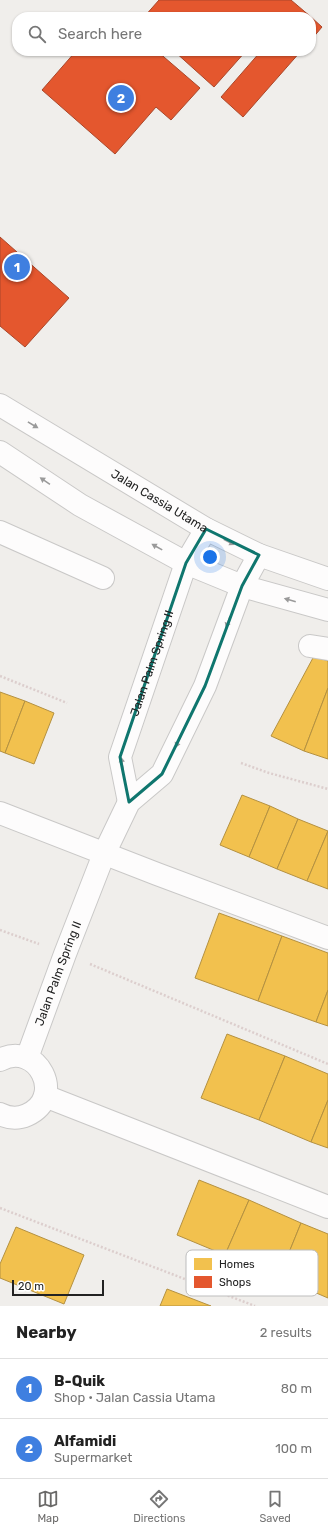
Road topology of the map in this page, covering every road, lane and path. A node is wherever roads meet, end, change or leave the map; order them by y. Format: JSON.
{"nodes":[{"id":1,"x":0,"y":405,"type":"edge"},
{"id":2,"x":0,"y":452,"type":"edge"},
{"id":3,"x":206,"y":529,"type":"junction"},
{"id":4,"x":0,"y":532,"type":"edge"},
{"id":5,"x":259,"y":555,"type":"junction"},
{"id":6,"x":186,"y":563,"type":"junction"},
{"id":7,"x":103,"y":578,"type":"dead end"},
{"id":8,"x":328,"y":579,"type":"edge"},
{"id":9,"x":242,"y":586,"type":"junction"},
{"id":10,"x":328,"y":610,"type":"edge"},
{"id":11,"x":0,"y":676,"type":"edge"},
{"id":12,"x":67,"y":703,"type":"dead end"},
{"id":13,"x":240,"y":763,"type":"dead end"},
{"id":14,"x":328,"y":789,"type":"edge"},
{"id":15,"x":129,"y":802,"type":"junction"},
{"id":16,"x":0,"y":812,"type":"edge"},
{"id":17,"x":104,"y":854,"type":"junction"},
{"id":18,"x":0,"y":930,"type":"edge"},
{"id":19,"x":328,"y":938,"type":"edge"},
{"id":20,"x":65,"y":954,"type":"junction"},
{"id":21,"x":27,"y":1058,"type":"junction"},
{"id":22,"x":0,"y":1060,"type":"edge"},
{"id":23,"x":328,"y":1064,"type":"edge"},
{"id":24,"x":45,"y":1096,"type":"junction"},
{"id":25,"x":0,"y":1116,"type":"edge"},
{"id":26,"x":328,"y":1207,"type":"edge"},
{"id":27,"x":0,"y":1208,"type":"edge"},
{"id":28,"x":186,"y":1279,"type":"edge"},
{"id":29,"x":229,"y":1296,"type":"edge"},
{"id":30,"x":255,"y":1306,"type":"edge"}],
"edges":[{"from":1,"to":3,"type":"street","name":"Jalan Cassia Utama","one_way":true},
{"from":6,"to":2,"type":"street","one_way":true},
{"from":3,"to":5,"type":"street","name":"Jalan Cassia Utama","one_way":true},
{"from":3,"to":6,"type":"street","name":"Jalan Palm Spring II"},
{"from":4,"to":7,"type":"street"},
{"from":5,"to":8,"type":"street","name":"Jalan Cassia Utama"},
{"from":5,"to":9,"type":"street","name":"Jalan Palm Spring II"},
{"from":6,"to":9,"type":"street"},
{"from":15,"to":6,"type":"street","name":"Jalan Palm Spring II","one_way":true},
{"from":10,"to":9,"type":"street","one_way":true},
{"from":9,"to":15,"type":"street","name":"Jalan Palm Spring II","one_way":true},
{"from":11,"to":12,"type":"path"},
{"from":13,"to":14,"type":"path"},
{"from":15,"to":17,"type":"street","name":"Jalan Palm Spring II"},
{"from":16,"to":17,"type":"street"},
{"from":17,"to":19,"type":"street"},
{"from":17,"to":20,"type":"street","name":"Jalan Palm Spring II"},
{"from":18,"to":20,"type":"path"},
{"from":20,"to":21,"type":"street","name":"Jalan Palm Spring II"},
{"from":20,"to":23,"type":"path"},
{"from":21,"to":22,"type":"street"},
{"from":21,"to":24,"type":"street"},
{"from":24,"to":25,"type":"street"},
{"from":24,"to":26,"type":"street"},
{"from":27,"to":28,"type":"path"},
{"from":29,"to":30,"type":"path"}]}
